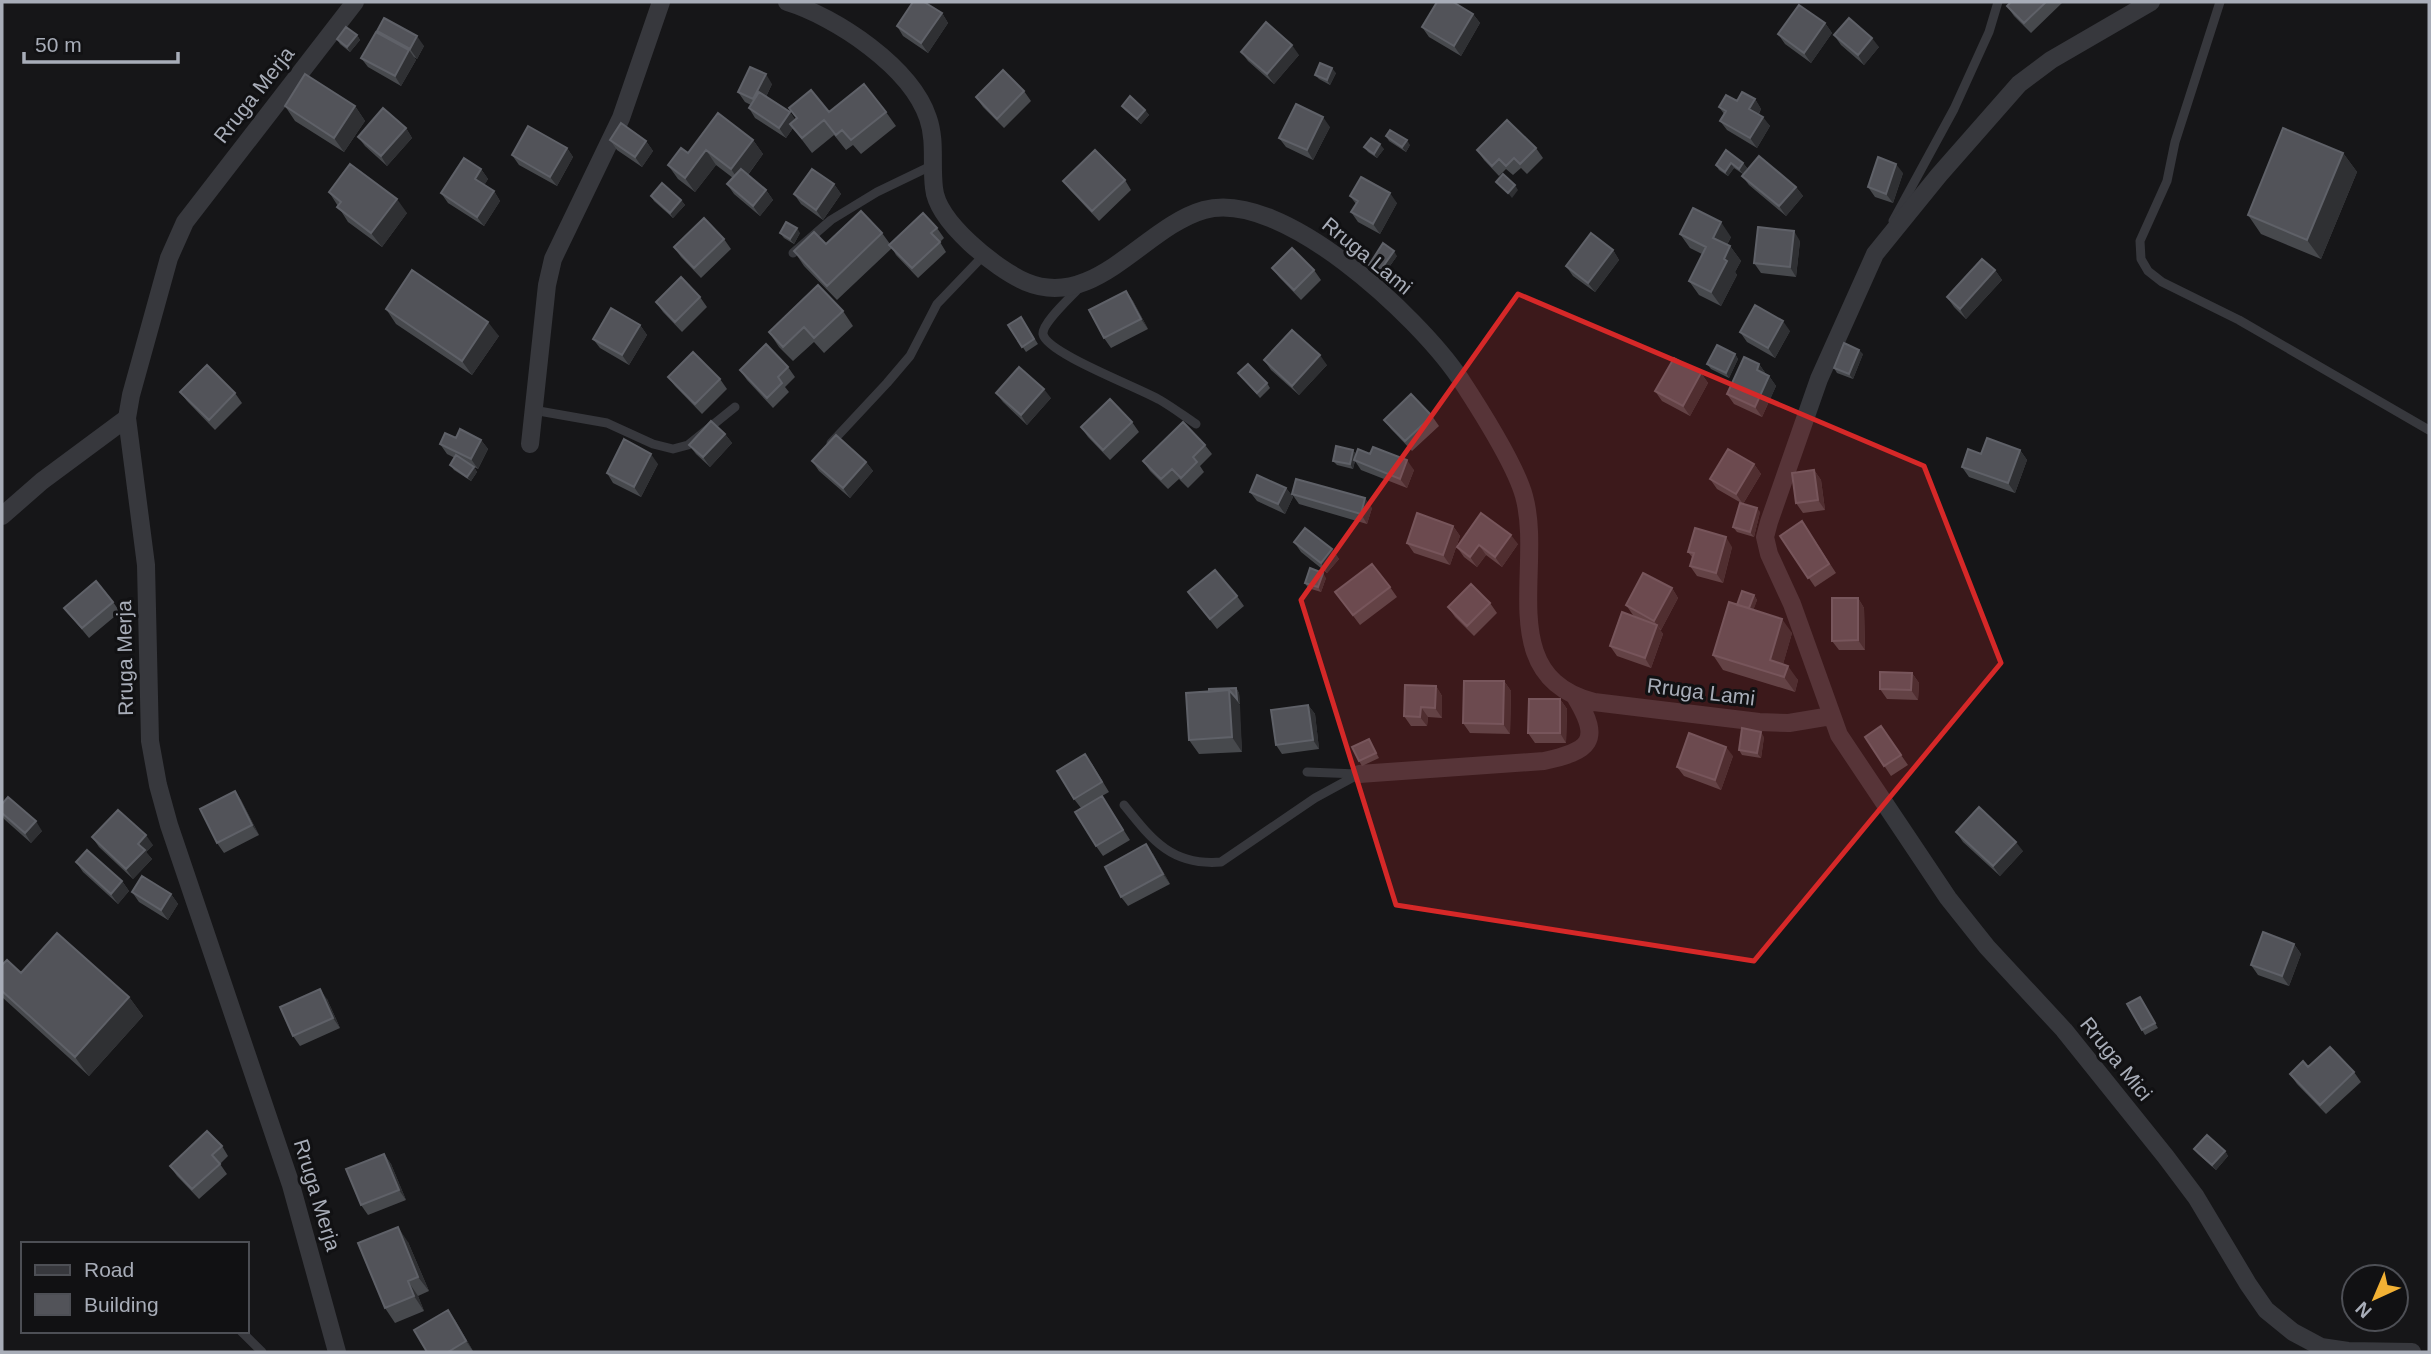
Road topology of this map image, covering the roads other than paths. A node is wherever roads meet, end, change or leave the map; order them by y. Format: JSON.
{"nodes":[{"id":1,"x":355,"y":2,"type":"edge"},
{"id":2,"x":661,"y":2,"type":"edge"},
{"id":3,"x":787,"y":2,"type":"edge"},
{"id":4,"x":1998,"y":2,"type":"edge"},
{"id":5,"x":2151,"y":2,"type":"edge"},
{"id":6,"x":2220,"y":2,"type":"edge"},
{"id":7,"x":934,"y":164,"type":"junction"},
{"id":8,"x":793,"y":253,"type":"edge"},
{"id":9,"x":985,"y":254,"type":"junction"},
{"id":10,"x":1875,"y":254,"type":"junction"},
{"id":11,"x":1083,"y":283,"type":"junction"},
{"id":12,"x":735,"y":407,"type":"dead end"},
{"id":13,"x":533,"y":410,"type":"junction"},
{"id":14,"x":127,"y":418,"type":"junction"},
{"id":15,"x":1196,"y":424,"type":"dead end"},
{"id":16,"x":2429,"y":430,"type":"edge"},
{"id":17,"x":530,"y":444,"type":"dead end"},
{"id":18,"x":820,"y":456,"type":"edge"},
{"id":19,"x":2,"y":516,"type":"edge"},
{"id":20,"x":1576,"y":698,"type":"junction"},
{"id":21,"x":1831,"y":716,"type":"junction"},
{"id":22,"x":1307,"y":772,"type":"dead end"},
{"id":23,"x":1359,"y":774,"type":"junction"},
{"id":24,"x":1124,"y":806,"type":"dead end"},
{"id":25,"x":243,"y":1333,"type":"edge"},
{"id":26,"x":262,"y":1352,"type":"edge"},
{"id":27,"x":337,"y":1352,"type":"edge"},
{"id":28,"x":2412,"y":1352,"type":"edge"}],
"edges":[{"from":1,"to":14,"type":"street","name":"Rruga Merja"},
{"from":2,"to":13,"type":"street"},
{"from":3,"to":7,"type":"street","name":"Rruga Lami"},
{"from":4,"to":10,"type":"lane"},
{"from":5,"to":10,"type":"street","name":"Rruga Mici"},
{"from":6,"to":16,"type":"lane"},
{"from":7,"to":8,"type":"lane"},
{"from":7,"to":9,"type":"street","name":"Rruga Lami"},
{"from":9,"to":11,"type":"street","name":"Rruga Lami"},
{"from":9,"to":18,"type":"lane"},
{"from":10,"to":21,"type":"street","name":"Rruga Mici"},
{"from":11,"to":15,"type":"lane"},
{"from":11,"to":20,"type":"street","name":"Rruga Lami"},
{"from":12,"to":13,"type":"lane"},
{"from":13,"to":17,"type":"street"},
{"from":14,"to":19,"type":"street"},
{"from":14,"to":27,"type":"street","name":"Rruga Merja"},
{"from":20,"to":21,"type":"street","name":"Rruga Lami"},
{"from":20,"to":23,"type":"street"},
{"from":21,"to":28,"type":"street","name":"Rruga Mici"},
{"from":22,"to":23,"type":"lane"},
{"from":23,"to":24,"type":"lane"},
{"from":25,"to":26,"type":"lane"}]}
